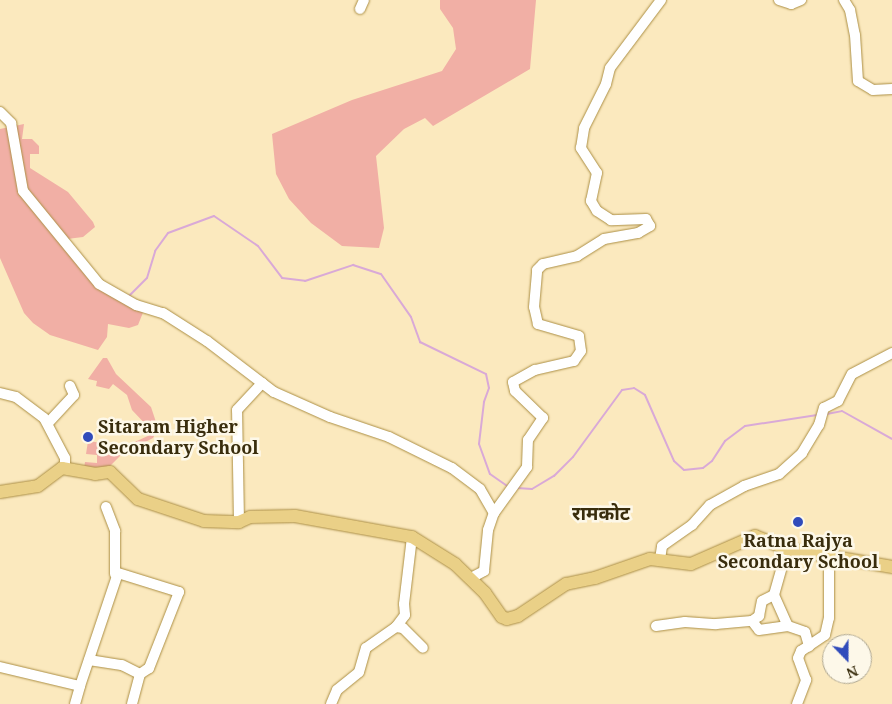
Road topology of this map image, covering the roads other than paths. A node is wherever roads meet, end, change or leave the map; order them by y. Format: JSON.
{"nodes":[{"id":1,"x":662,"y":0,"type":"edge"},
{"id":2,"x":779,"y":0,"type":"edge"},
{"id":3,"x":801,"y":0,"type":"edge"},
{"id":4,"x":844,"y":0,"type":"edge"},
{"id":5,"x":892,"y":89,"type":"edge"},
{"id":6,"x":0,"y":112,"type":"edge"},
{"id":7,"x":892,"y":353,"type":"edge"},
{"id":8,"x":262,"y":382,"type":"junction"},
{"id":9,"x":70,"y":386,"type":"dead end"},
{"id":10,"x":0,"y":393,"type":"edge"},
{"id":11,"x":48,"y":423,"type":"junction"},
{"id":12,"x":65,"y":469,"type":"junction"},
{"id":13,"x":0,"y":492,"type":"edge"},
{"id":14,"x":106,"y":506,"type":"dead end"},
{"id":15,"x":494,"y":512,"type":"junction"},
{"id":16,"x":239,"y":522,"type":"junction"},
{"id":17,"x":412,"y":537,"type":"junction"},
{"id":18,"x":787,"y":549,"type":"junction"},
{"id":19,"x":829,"y":555,"type":"junction"},
{"id":20,"x":660,"y":559,"type":"junction"},
{"id":21,"x":892,"y":567,"type":"edge"},
{"id":22,"x":115,"y":574,"type":"junction"},
{"id":23,"x":471,"y":578,"type":"junction"},
{"id":24,"x":774,"y":595,"type":"junction"},
{"id":25,"x":752,"y":621,"type":"junction"},
{"id":26,"x":656,"y":626,"type":"dead end"},
{"id":27,"x":788,"y":626,"type":"junction"},
{"id":28,"x":396,"y":627,"type":"junction"},
{"id":29,"x":809,"y":646,"type":"junction"},
{"id":30,"x":423,"y":648,"type":"dead end"},
{"id":31,"x":89,"y":660,"type":"junction"},
{"id":32,"x":0,"y":667,"type":"edge"},
{"id":33,"x":140,"y":674,"type":"junction"},
{"id":34,"x":80,"y":686,"type":"junction"},
{"id":35,"x":75,"y":704,"type":"edge"},
{"id":36,"x":132,"y":704,"type":"edge"},
{"id":37,"x":331,"y":704,"type":"edge"},
{"id":38,"x":797,"y":704,"type":"edge"}],
"edges":[{"from":1,"to":15,"type":"street"},
{"from":2,"to":3,"type":"street"},
{"from":4,"to":5,"type":"street"},
{"from":6,"to":8,"type":"street"},
{"from":7,"to":20,"type":"street"},
{"from":8,"to":15,"type":"street"},
{"from":8,"to":16,"type":"street"},
{"from":9,"to":11,"type":"street"},
{"from":10,"to":11,"type":"street"},
{"from":11,"to":12,"type":"street"},
{"from":12,"to":13,"type":"main road"},
{"from":12,"to":16,"type":"main road"},
{"from":14,"to":22,"type":"street"},
{"from":15,"to":23,"type":"street"},
{"from":16,"to":17,"type":"main road"},
{"from":17,"to":23,"type":"main road"},
{"from":17,"to":28,"type":"street"},
{"from":18,"to":19,"type":"main road"},
{"from":18,"to":20,"type":"main road"},
{"from":18,"to":24,"type":"street"},
{"from":19,"to":21,"type":"main road"},
{"from":19,"to":29,"type":"street"},
{"from":20,"to":23,"type":"main road"},
{"from":22,"to":31,"type":"street"},
{"from":22,"to":33,"type":"street"},
{"from":24,"to":25,"type":"street"},
{"from":24,"to":27,"type":"street"},
{"from":25,"to":26,"type":"street"},
{"from":25,"to":27,"type":"street"},
{"from":27,"to":29,"type":"street"},
{"from":28,"to":30,"type":"street"},
{"from":28,"to":37,"type":"street"},
{"from":29,"to":38,"type":"street"},
{"from":31,"to":33,"type":"street"},
{"from":31,"to":34,"type":"street"},
{"from":32,"to":34,"type":"street"},
{"from":33,"to":36,"type":"street"},
{"from":34,"to":35,"type":"street"}]}
